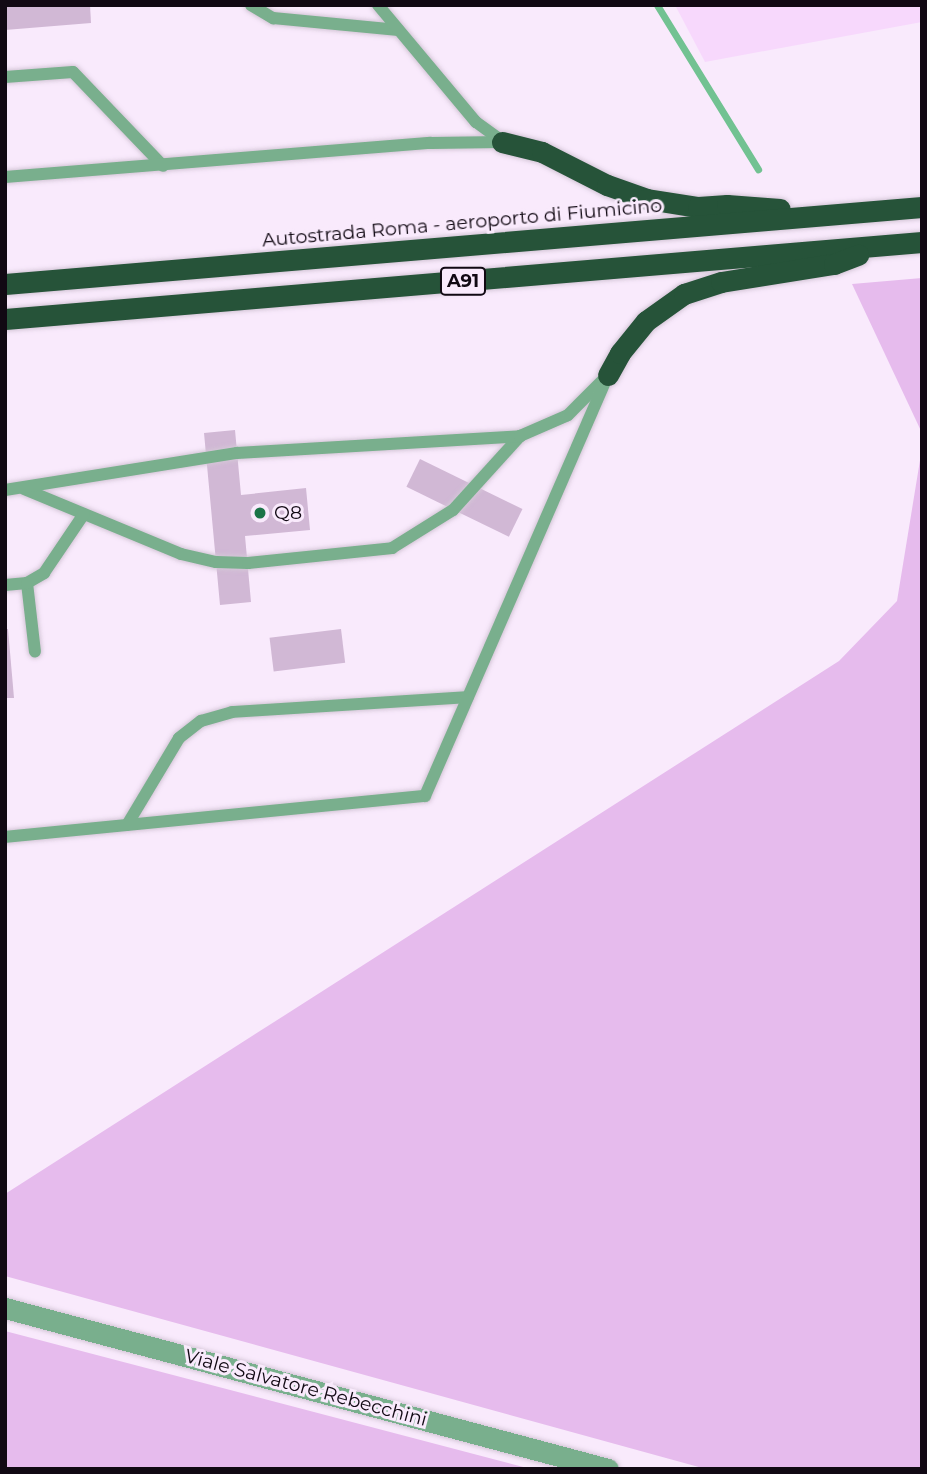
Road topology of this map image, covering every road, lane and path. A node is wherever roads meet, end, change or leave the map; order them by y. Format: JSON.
{"nodes":[{"id":1,"x":251,"y":5,"type":"edge"},
{"id":2,"x":378,"y":5,"type":"edge"},
{"id":3,"x":398,"y":30,"type":"junction"},
{"id":4,"x":5,"y":77,"type":"edge"},
{"id":5,"x":502,"y":142,"type":"junction"},
{"id":6,"x":163,"y":166,"type":"junction"},
{"id":7,"x":5,"y":177,"type":"edge"},
{"id":8,"x":922,"y":207,"type":"edge"},
{"id":9,"x":849,"y":214,"type":"junction"},
{"id":10,"x":922,"y":242,"type":"edge"},
{"id":11,"x":882,"y":246,"type":"junction"},
{"id":12,"x":5,"y":284,"type":"edge"},
{"id":13,"x":5,"y":320,"type":"edge"},
{"id":14,"x":608,"y":375,"type":"junction"},
{"id":15,"x":520,"y":436,"type":"junction"},
{"id":16,"x":24,"y":489,"type":"junction"},
{"id":17,"x":5,"y":490,"type":"edge"},
{"id":18,"x":85,"y":514,"type":"junction"},
{"id":19,"x":27,"y":583,"type":"junction"},
{"id":20,"x":5,"y":585,"type":"edge"},
{"id":21,"x":35,"y":652,"type":"dead end"},
{"id":22,"x":468,"y":697,"type":"junction"},
{"id":23,"x":127,"y":825,"type":"junction"},
{"id":24,"x":5,"y":837,"type":"edge"},
{"id":25,"x":5,"y":1308,"type":"edge"},
{"id":26,"x":608,"y":1469,"type":"edge"}],
"edges":[{"from":1,"to":3,"type":"lane"},
{"from":2,"to":3,"type":"lane"},
{"from":3,"to":5,"type":"lane"},
{"from":4,"to":6,"type":"lane"},
{"from":5,"to":6,"type":"lane"},
{"from":5,"to":9,"type":"highway"},
{"from":6,"to":7,"type":"lane"},
{"from":8,"to":9,"type":"highway","name":"Autostrada Roma - aeroporto di Fiumicino","number":"A91"},
{"from":9,"to":12,"type":"highway","name":"Autostrada Roma - aeroporto di Fiumicino","number":"A91"},
{"from":10,"to":11,"type":"highway","number":"A91"},
{"from":11,"to":13,"type":"highway","number":"A91"},
{"from":11,"to":14,"type":"highway"},
{"from":14,"to":15,"type":"lane"},
{"from":14,"to":22,"type":"lane"},
{"from":15,"to":16,"type":"lane"},
{"from":15,"to":18,"type":"lane"},
{"from":16,"to":17,"type":"lane"},
{"from":16,"to":18,"type":"lane"},
{"from":18,"to":19,"type":"lane"},
{"from":19,"to":20,"type":"lane"},
{"from":19,"to":21,"type":"lane"},
{"from":22,"to":23,"type":"lane"},
{"from":22,"to":23,"type":"lane"},
{"from":23,"to":24,"type":"lane"},
{"from":25,"to":26,"type":"street","name":"Viale Salvatore Rebecchini"}]}
